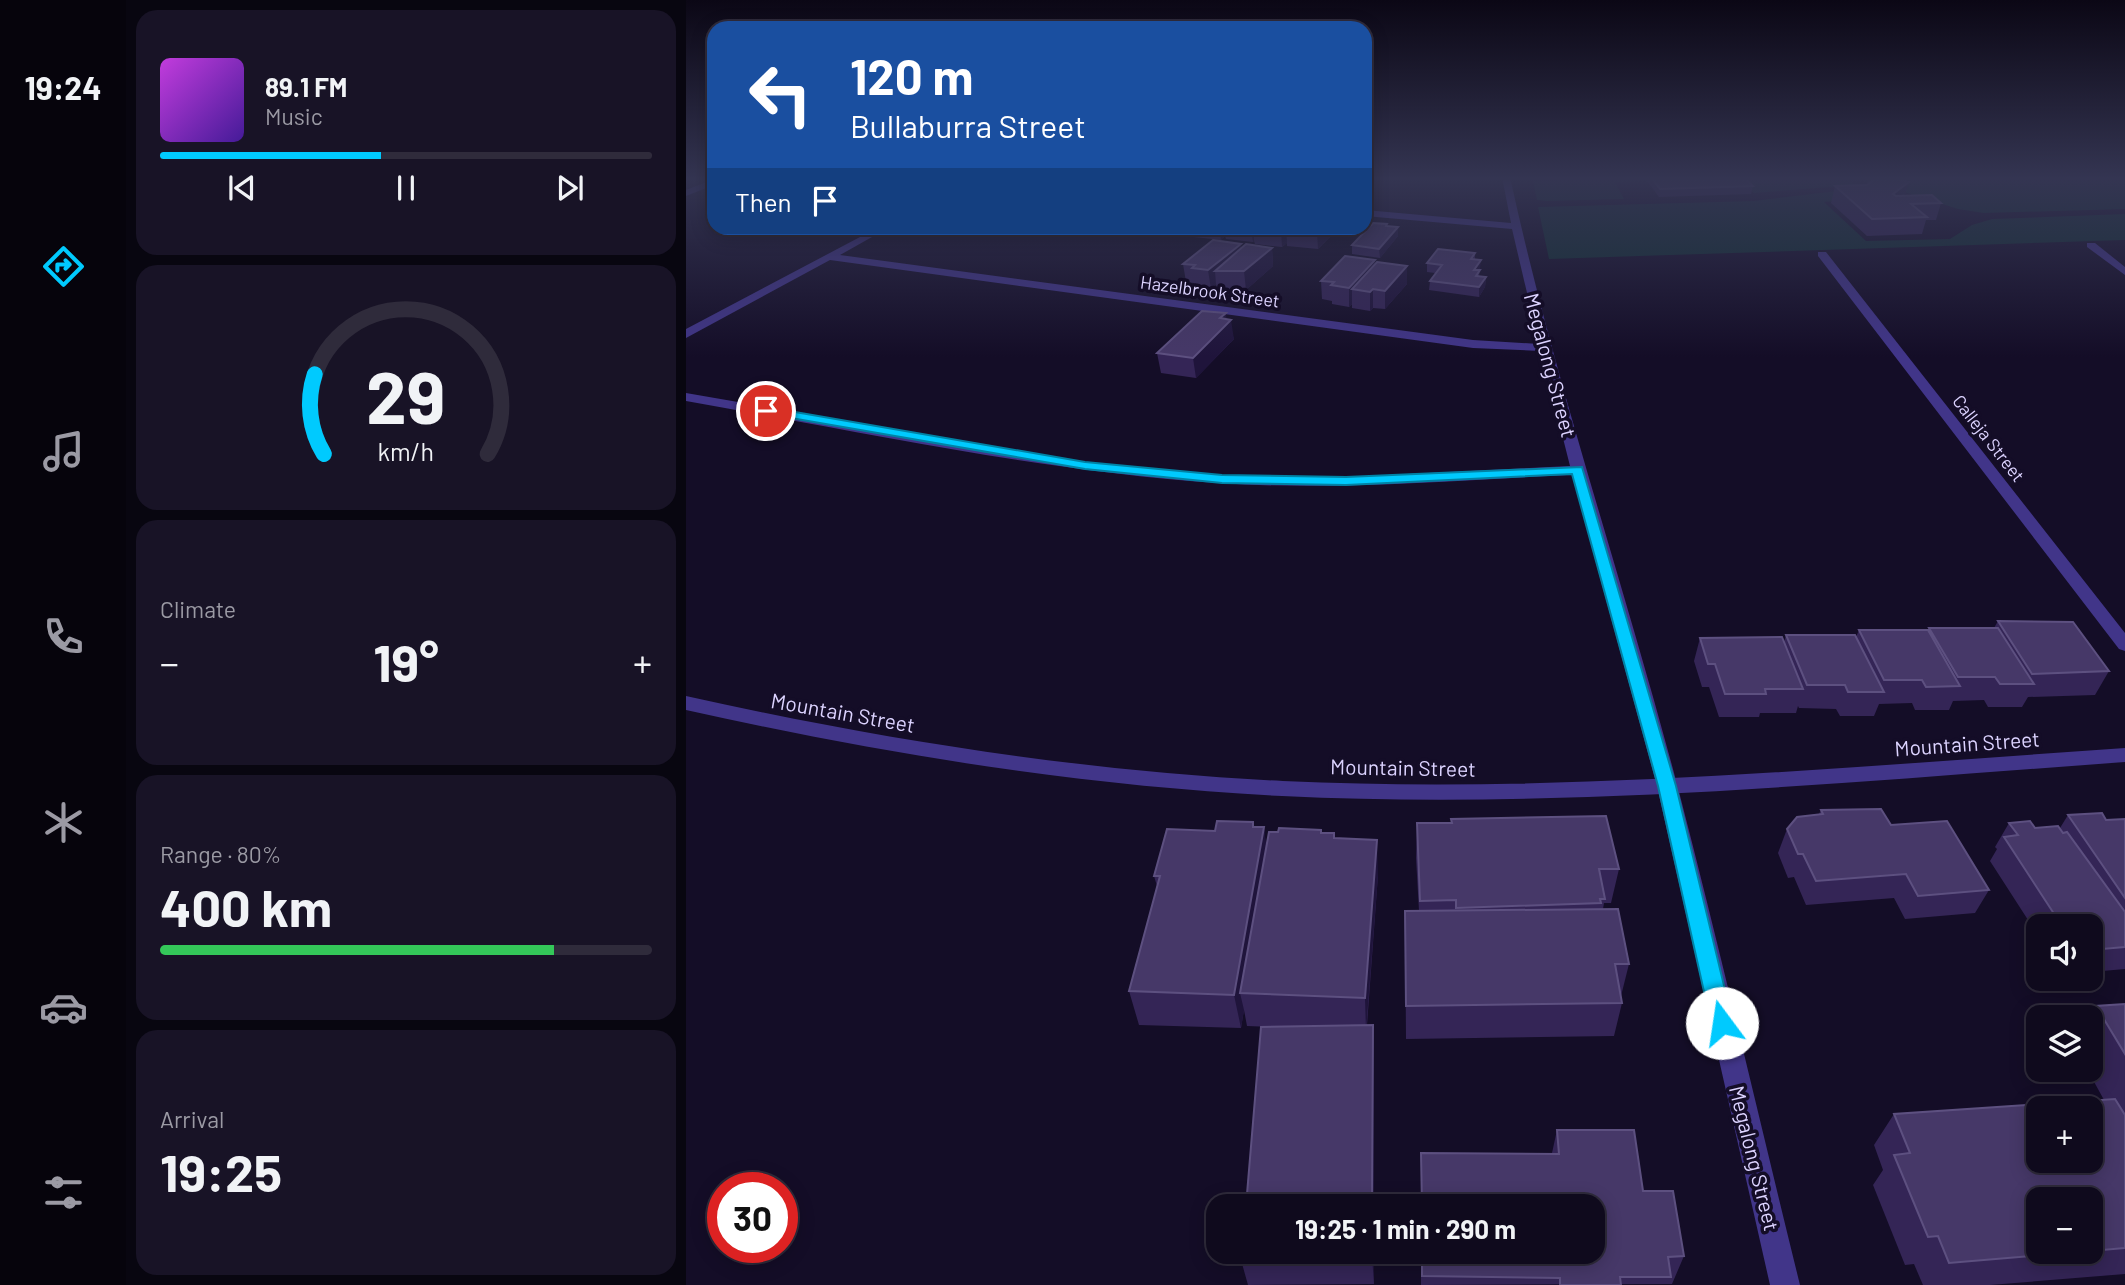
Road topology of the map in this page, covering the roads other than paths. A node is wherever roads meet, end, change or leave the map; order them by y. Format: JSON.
{"nodes":[{"id":1,"x":866,"y":237,"type":"edge"},
{"id":2,"x":1518,"y":237,"type":"edge"},
{"id":3,"x":2091,"y":245,"type":"dead end"},
{"id":4,"x":1822,"y":254,"type":"dead end"},
{"id":5,"x":828,"y":257,"type":"junction"},
{"id":6,"x":2125,"y":272,"type":"edge"},
{"id":7,"x":686,"y":334,"type":"edge"},
{"id":8,"x":1546,"y":348,"type":"junction"},
{"id":9,"x":686,"y":397,"type":"edge"},
{"id":10,"x":1578,"y":470,"type":"junction"},
{"id":11,"x":2125,"y":645,"type":"edge"},
{"id":12,"x":686,"y":703,"type":"edge"},
{"id":13,"x":2125,"y":755,"type":"edge"},
{"id":14,"x":1667,"y":786,"type":"junction"},
{"id":15,"x":1785,"y":1285,"type":"edge"}],
"edges":[{"from":1,"to":5,"type":"street"},
{"from":2,"to":8,"type":"street","name":"Megalong Street"},
{"from":3,"to":6,"type":"street"},
{"from":4,"to":11,"type":"street","name":"Calleja Street"},
{"from":5,"to":7,"type":"street"},
{"from":5,"to":8,"type":"street","name":"Hazelbrook Street"},
{"from":8,"to":10,"type":"street","name":"Megalong Street"},
{"from":9,"to":10,"type":"street"},
{"from":10,"to":14,"type":"street","name":"Megalong Street"},
{"from":12,"to":14,"type":"street","name":"Mountain Street"},
{"from":13,"to":14,"type":"street","name":"Mountain Street"},
{"from":14,"to":15,"type":"street","name":"Megalong Street"}]}
